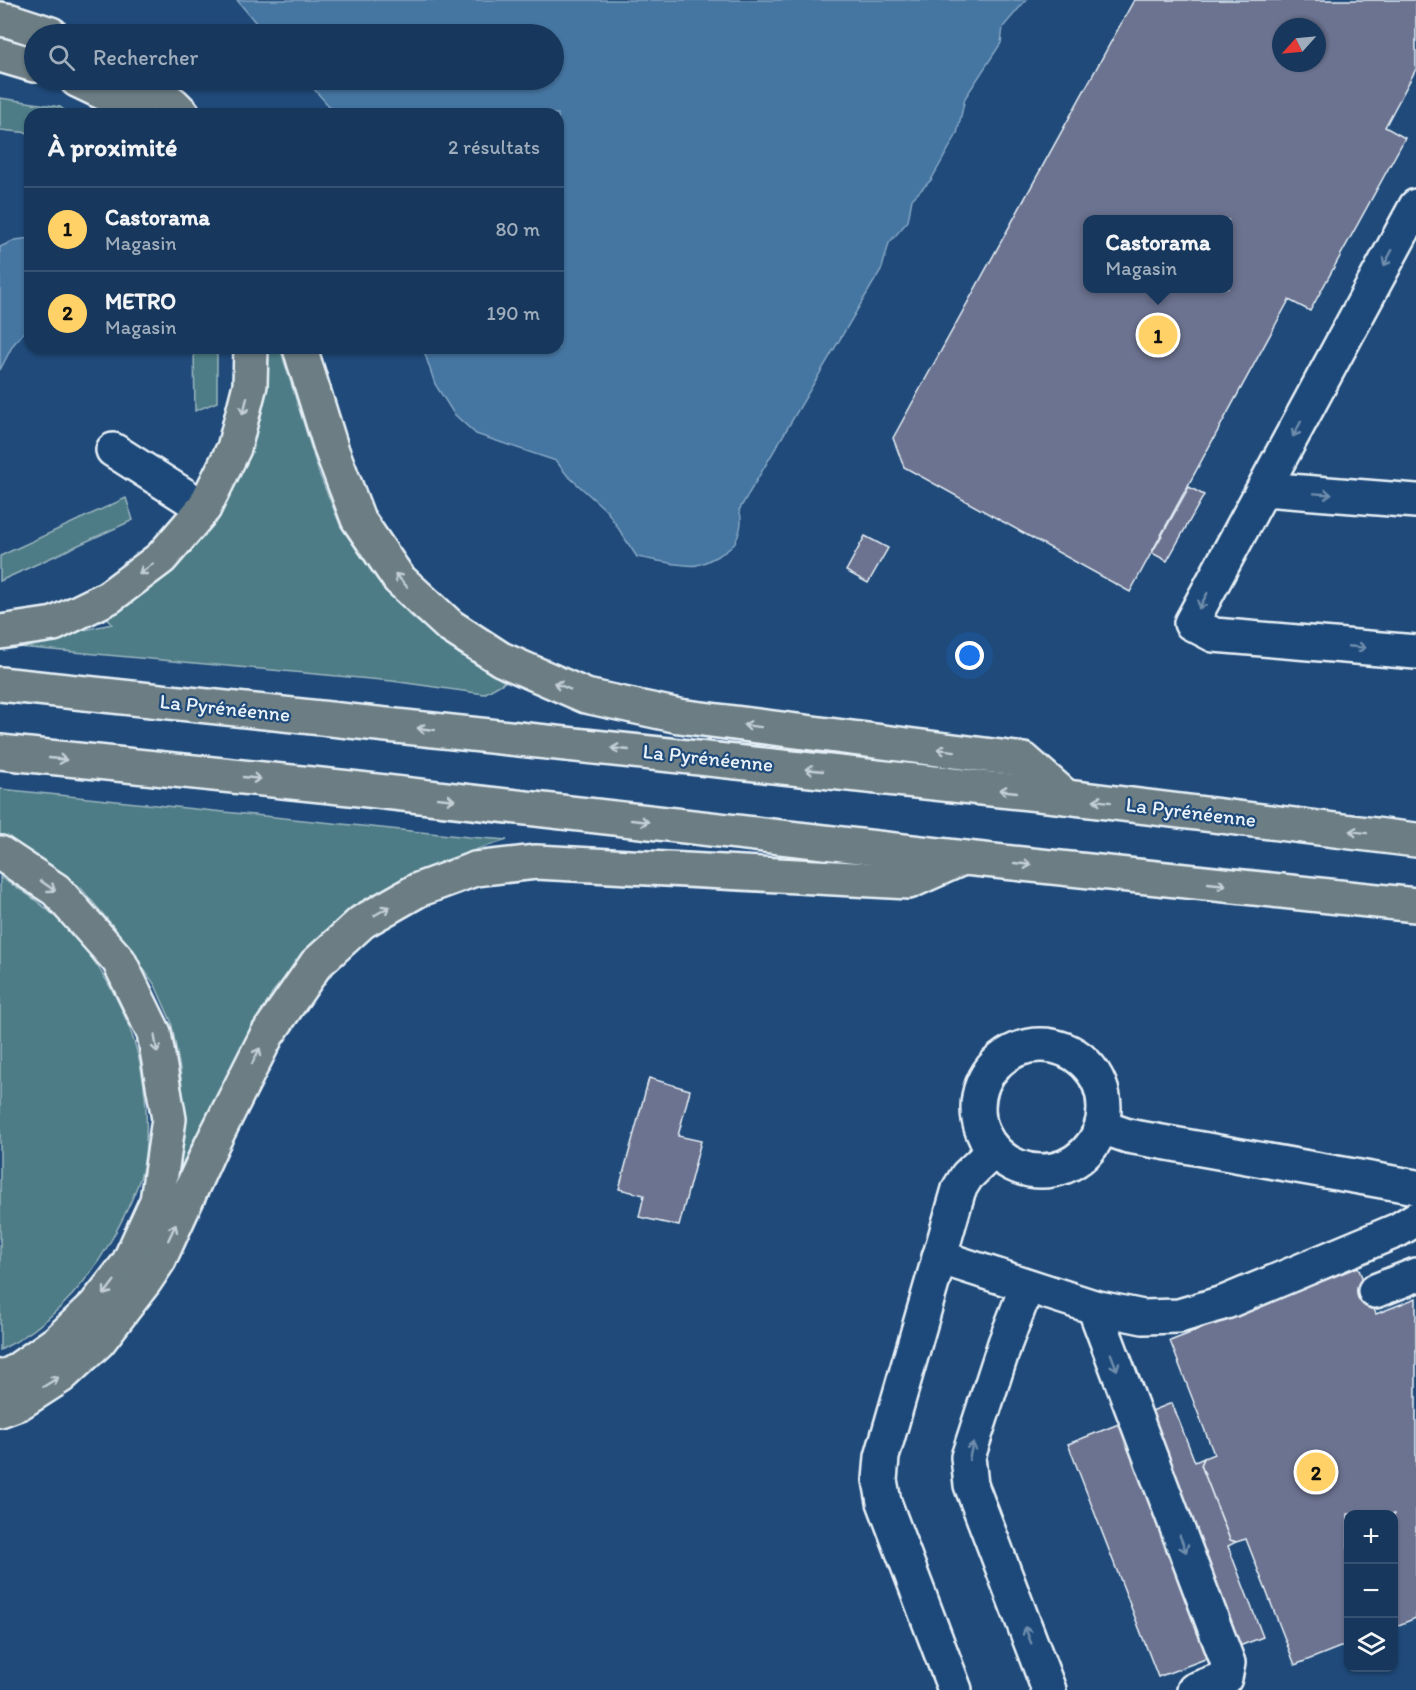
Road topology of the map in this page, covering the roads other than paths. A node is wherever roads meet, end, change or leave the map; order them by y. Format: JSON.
{"nodes":[{"id":1,"x":0,"y":19,"type":"edge"},
{"id":2,"x":24,"y":25,"type":"edge"},
{"id":3,"x":0,"y":56,"type":"edge"},
{"id":4,"x":24,"y":62,"type":"edge"},
{"id":5,"x":98,"y":90,"type":"edge"},
{"id":6,"x":154,"y":90,"type":"edge"},
{"id":7,"x":130,"y":108,"type":"edge"},
{"id":8,"x":177,"y":108,"type":"edge"},
{"id":9,"x":1416,"y":206,"type":"edge"},
{"id":10,"x":251,"y":354,"type":"edge"},
{"id":11,"x":302,"y":354,"type":"edge"},
{"id":12,"x":113,"y":450,"type":"dead end"},
{"id":13,"x":1264,"y":489,"type":"junction"},
{"id":14,"x":1416,"y":501,"type":"edge"},
{"id":15,"x":204,"y":508,"type":"junction"},
{"id":16,"x":0,"y":632,"type":"edge"},
{"id":17,"x":1416,"y":652,"type":"edge"},
{"id":18,"x":0,"y":684,"type":"edge"},
{"id":19,"x":0,"y":752,"type":"edge"},
{"id":20,"x":1066,"y":797,"type":"junction"},
{"id":21,"x":1416,"y":840,"type":"edge"},
{"id":22,"x":0,"y":853,"type":"edge"},
{"id":23,"x":965,"y":858,"type":"junction"},
{"id":24,"x":1416,"y":905,"type":"edge"},
{"id":25,"x":1102,"y":1127,"type":"junction"},
{"id":26,"x":993,"y":1150,"type":"junction"},
{"id":27,"x":1416,"y":1186,"type":"edge"},
{"id":28,"x":1416,"y":1219,"type":"edge"},
{"id":29,"x":939,"y":1257,"type":"junction"},
{"id":30,"x":1416,"y":1275,"type":"edge"},
{"id":31,"x":1028,"y":1286,"type":"junction"},
{"id":32,"x":1375,"y":1291,"type":"dead end"},
{"id":33,"x":1094,"y":1307,"type":"junction"},
{"id":34,"x":0,"y":1378,"type":"edge"},
{"id":35,"x":0,"y":1410,"type":"edge"},
{"id":36,"x":955,"y":1690,"type":"edge"},
{"id":37,"x":1049,"y":1690,"type":"edge"},
{"id":38,"x":1194,"y":1690,"type":"edge"}],
"edges":[{"from":1,"to":2,"type":"highway"},
{"from":3,"to":4,"type":"highway"},
{"from":5,"to":7,"type":"highway"},
{"from":6,"to":8,"type":"highway"},
{"from":9,"to":13,"type":"lane","one_way":true},
{"from":10,"to":15,"type":"highway","one_way":true},
{"from":20,"to":11,"type":"highway","one_way":true},
{"from":12,"to":15,"type":"lane"},
{"from":13,"to":14,"type":"lane","one_way":true},
{"from":13,"to":17,"type":"lane","one_way":true},
{"from":15,"to":16,"type":"highway","one_way":true},
{"from":20,"to":18,"type":"highway","name":"La Pyrénéenne","one_way":true},
{"from":19,"to":23,"type":"highway","one_way":true},
{"from":21,"to":20,"type":"highway","name":"La Pyrénéenne","one_way":true},
{"from":22,"to":34,"type":"highway","one_way":true},
{"from":23,"to":24,"type":"highway","one_way":true},
{"from":35,"to":23,"type":"highway","one_way":true},
{"from":25,"to":26,"type":"lane"},
{"from":25,"to":26,"type":"lane"},
{"from":25,"to":27,"type":"lane"},
{"from":26,"to":29,"type":"lane"},
{"from":28,"to":33,"type":"lane"},
{"from":29,"to":31,"type":"lane"},
{"from":29,"to":36,"type":"lane"},
{"from":30,"to":32,"type":"lane"},
{"from":31,"to":33,"type":"lane"},
{"from":37,"to":31,"type":"lane","one_way":true},
{"from":33,"to":38,"type":"lane","one_way":true}]}
